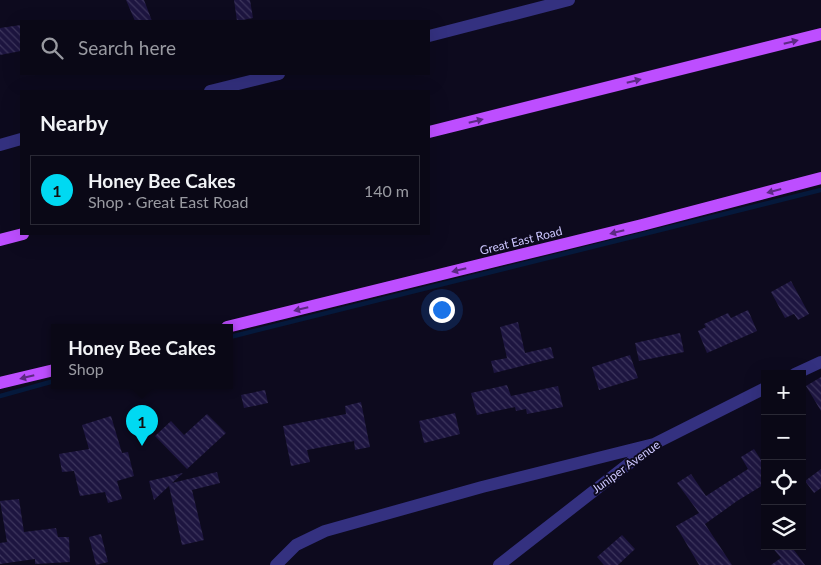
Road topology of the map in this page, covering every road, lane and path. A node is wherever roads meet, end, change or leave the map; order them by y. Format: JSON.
{"nodes":[{"id":1,"x":569,"y":0,"type":"edge"},
{"id":2,"x":821,"y":34,"type":"edge"},
{"id":3,"x":430,"y":36,"type":"edge"},
{"id":4,"x":275,"y":75,"type":"edge"},
{"id":5,"x":214,"y":90,"type":"edge"},
{"id":6,"x":430,"y":132,"type":"edge"},
{"id":7,"x":20,"y":139,"type":"edge"},
{"id":8,"x":0,"y":145,"type":"edge"},
{"id":9,"x":821,"y":178,"type":"edge"},
{"id":10,"x":20,"y":235,"type":"edge"},
{"id":11,"x":0,"y":240,"type":"edge"},
{"id":12,"x":233,"y":326,"type":"edge"},
{"id":13,"x":821,"y":362,"type":"edge"},
{"id":14,"x":804,"y":370,"type":"edge"},
{"id":15,"x":51,"y":371,"type":"edge"},
{"id":16,"x":0,"y":383,"type":"edge"},
{"id":17,"x":761,"y":390,"type":"edge"},
{"id":18,"x":654,"y":444,"type":"junction"},
{"id":19,"x":276,"y":565,"type":"edge"},
{"id":20,"x":499,"y":565,"type":"edge"}],
"edges":[{"from":1,"to":3,"type":"street"},
{"from":6,"to":2,"type":"main road","one_way":true},
{"from":4,"to":5,"type":"street"},
{"from":7,"to":8,"type":"street"},
{"from":9,"to":12,"type":"main road","name":"Great East Road","one_way":true},
{"from":10,"to":11,"type":"main road"},
{"from":13,"to":14,"type":"street"},
{"from":15,"to":16,"type":"main road","one_way":true},
{"from":17,"to":18,"type":"street","name":"Juniper Avenue"},
{"from":18,"to":19,"type":"street"},
{"from":18,"to":20,"type":"street","name":"Juniper Avenue"}]}
